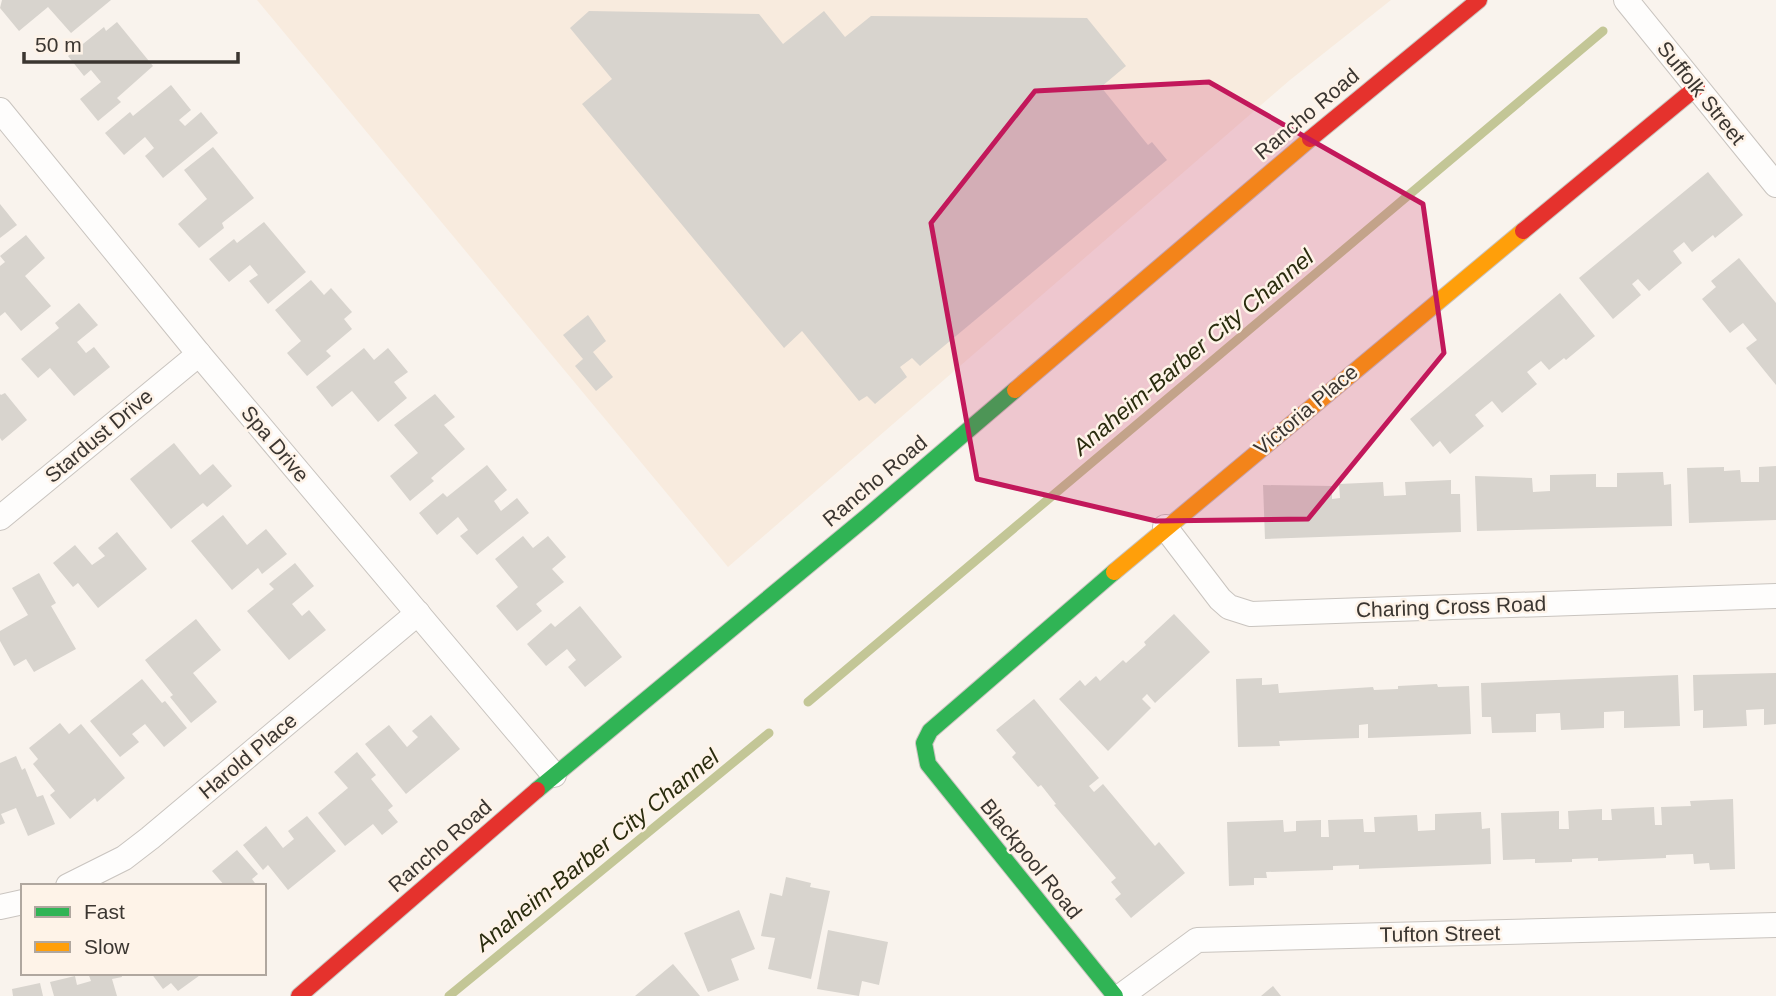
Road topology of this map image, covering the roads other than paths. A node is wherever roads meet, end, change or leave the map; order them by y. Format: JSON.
{"nodes":[{"id":1,"x":1479,"y":0,"type":"edge"},
{"id":2,"x":1626,"y":0,"type":"edge"},
{"id":3,"x":1697,"y":87,"type":"junction"},
{"id":4,"x":0,"y":110,"type":"edge"},
{"id":5,"x":1771,"y":170,"type":"edge"},
{"id":6,"x":199,"y":354,"type":"junction"},
{"id":7,"x":0,"y":518,"type":"edge"},
{"id":8,"x":1165,"y":527,"type":"junction"},
{"id":9,"x":1776,"y":596,"type":"edge"},
{"id":10,"x":418,"y":613,"type":"junction"},
{"id":11,"x":925,"y":743,"type":"joint"},
{"id":12,"x":554,"y":775,"type":"junction"},
{"id":13,"x":72,"y":884,"type":"edge"},
{"id":14,"x":21,"y":902,"type":"edge"},
{"id":15,"x":0,"y":907,"type":"edge"},
{"id":16,"x":1776,"y":926,"type":"edge"},
{"id":17,"x":299,"y":996,"type":"edge"},
{"id":18,"x":1115,"y":996,"type":"edge"},
{"id":19,"x":1121,"y":996,"type":"edge"}],
"edges":[{"from":1,"to":12,"type":"street","name":"Rancho Road"},
{"from":2,"to":3,"type":"street","name":"Suffolk Street"},
{"from":3,"to":5,"type":"street","name":"Suffolk Street"},
{"from":3,"to":8,"type":"street","name":"Victoria Place"},
{"from":4,"to":6,"type":"street","name":"Spa Drive"},
{"from":6,"to":7,"type":"street","name":"Stardust Drive"},
{"from":6,"to":10,"type":"street","name":"Spa Drive"},
{"from":8,"to":9,"type":"street","name":"Charing Cross Road"},
{"from":8,"to":11,"type":"street","name":"Victoria Place"},
{"from":10,"to":12,"type":"street","name":"Spa Drive"},
{"from":10,"to":13,"type":"street","name":"Harold Place"},
{"from":11,"to":18,"type":"street","name":"Blackpool Road"},
{"from":12,"to":17,"type":"street","name":"Rancho Road"},
{"from":14,"to":15,"type":"street"},
{"from":16,"to":19,"type":"street","name":"Tufton Street"}]}
